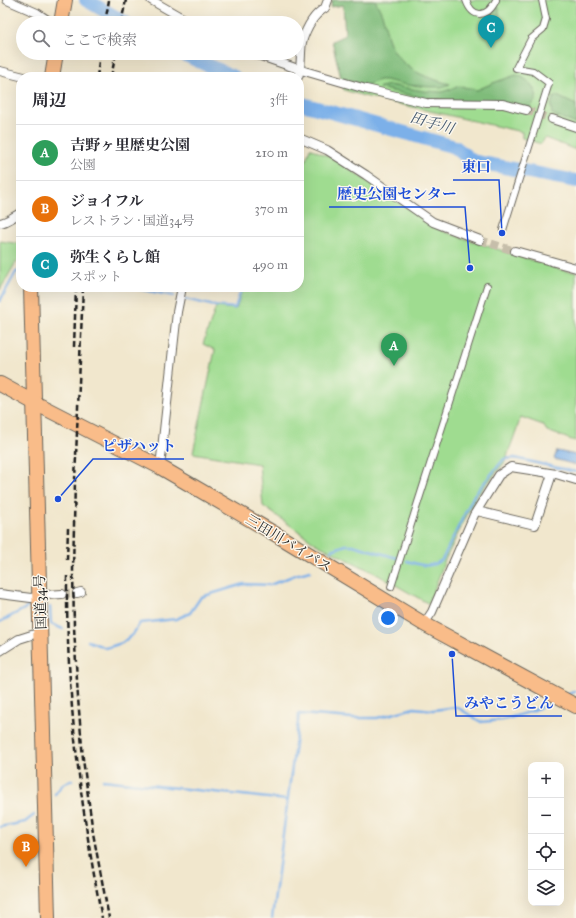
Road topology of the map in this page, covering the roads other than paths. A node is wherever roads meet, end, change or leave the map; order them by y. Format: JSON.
{"nodes":[{"id":1,"x":7,"y":0,"type":"edge"},
{"id":2,"x":65,"y":0,"type":"edge"},
{"id":3,"x":151,"y":0,"type":"edge"},
{"id":4,"x":328,"y":0,"type":"edge"},
{"id":5,"x":466,"y":0,"type":"edge"},
{"id":6,"x":496,"y":0,"type":"edge"},
{"id":7,"x":542,"y":0,"type":"edge"},
{"id":8,"x":42,"y":16,"type":"edge"},
{"id":9,"x":62,"y":16,"type":"edge"},
{"id":10,"x":179,"y":16,"type":"edge"},
{"id":11,"x":304,"y":37,"type":"edge"},
{"id":12,"x":55,"y":60,"type":"edge"},
{"id":13,"x":268,"y":60,"type":"edge"},
{"id":14,"x":300,"y":60,"type":"edge"},
{"id":15,"x":0,"y":71,"type":"edge"},
{"id":16,"x":53,"y":72,"type":"edge"},
{"id":17,"x":295,"y":72,"type":"edge"},
{"id":18,"x":299,"y":72,"type":"edge"},
{"id":19,"x":16,"y":75,"type":"edge"},
{"id":20,"x":304,"y":75,"type":"edge"},
{"id":21,"x":526,"y":110,"type":"tunnel mouth"},
{"id":22,"x":552,"y":118,"type":"tunnel mouth"},
{"id":23,"x":576,"y":127,"type":"edge"},
{"id":24,"x":304,"y":140,"type":"edge"},
{"id":25,"x":16,"y":215,"type":"edge"},
{"id":26,"x":0,"y":223,"type":"edge"},
{"id":27,"x":503,"y":230,"type":"dead end"},
{"id":28,"x":480,"y":240,"type":"tunnel mouth"},
{"id":29,"x":515,"y":251,"type":"tunnel mouth"},
{"id":30,"x":576,"y":268,"type":"edge"},
{"id":31,"x":487,"y":286,"type":"dead end"},
{"id":32,"x":31,"y":292,"type":"edge"},
{"id":33,"x":181,"y":292,"type":"edge"},
{"id":34,"x":0,"y":384,"type":"edge"},
{"id":35,"x":34,"y":402,"type":"junction"},
{"id":36,"x":160,"y":467,"type":"junction"},
{"id":37,"x":552,"y":474,"type":"junction"},
{"id":38,"x":576,"y":480,"type":"edge"},
{"id":39,"x":477,"y":511,"type":"junction"},
{"id":40,"x":391,"y":587,"type":"dead end"},
{"id":41,"x":0,"y":594,"type":"edge"},
{"id":42,"x":62,"y":594,"type":"tunnel mouth"},
{"id":43,"x":40,"y":597,"type":"junction"},
{"id":44,"x":424,"y":624,"type":"junction"},
{"id":45,"x":41,"y":632,"type":"junction"},
{"id":46,"x":0,"y":651,"type":"edge"},
{"id":47,"x":576,"y":706,"type":"edge"},
{"id":48,"x":48,"y":918,"type":"edge"}],
"edges":[{"from":1,"to":8,"type":"street"},
{"from":2,"to":9,"type":"highway"},
{"from":3,"to":10,"type":"street"},
{"from":4,"to":11,"type":"street"},
{"from":5,"to":6,"type":"street"},
{"from":7,"to":27,"type":"street"},
{"from":12,"to":16,"type":"highway"},
{"from":13,"to":17,"type":"street"},
{"from":14,"to":18,"type":"street"},
{"from":15,"to":19,"type":"street"},
{"from":20,"to":21,"type":"street"},
{"from":22,"to":23,"type":"street"},
{"from":24,"to":28,"type":"street"},
{"from":25,"to":26,"type":"street"},
{"from":29,"to":30,"type":"street"},
{"from":31,"to":40,"type":"street"},
{"from":32,"to":35,"type":"highway","name":"国道34号"},
{"from":33,"to":36,"type":"street"},
{"from":34,"to":35,"type":"highway","name":"三田川バイパス"},
{"from":35,"to":36,"type":"highway","name":"三田川バイパス"},
{"from":35,"to":43,"type":"highway","name":"国道34号"},
{"from":36,"to":44,"type":"highway","name":"三田川バイパス"},
{"from":37,"to":38,"type":"street"},
{"from":37,"to":39,"type":"street"},
{"from":37,"to":39,"type":"street"},
{"from":39,"to":44,"type":"street"},
{"from":41,"to":43,"type":"street"},
{"from":42,"to":43,"type":"street"},
{"from":43,"to":45,"type":"highway","name":"国道34号"},
{"from":44,"to":47,"type":"highway","name":"三田川バイパス"},
{"from":45,"to":46,"type":"street"},
{"from":45,"to":48,"type":"highway","name":"国道34号"}]}
